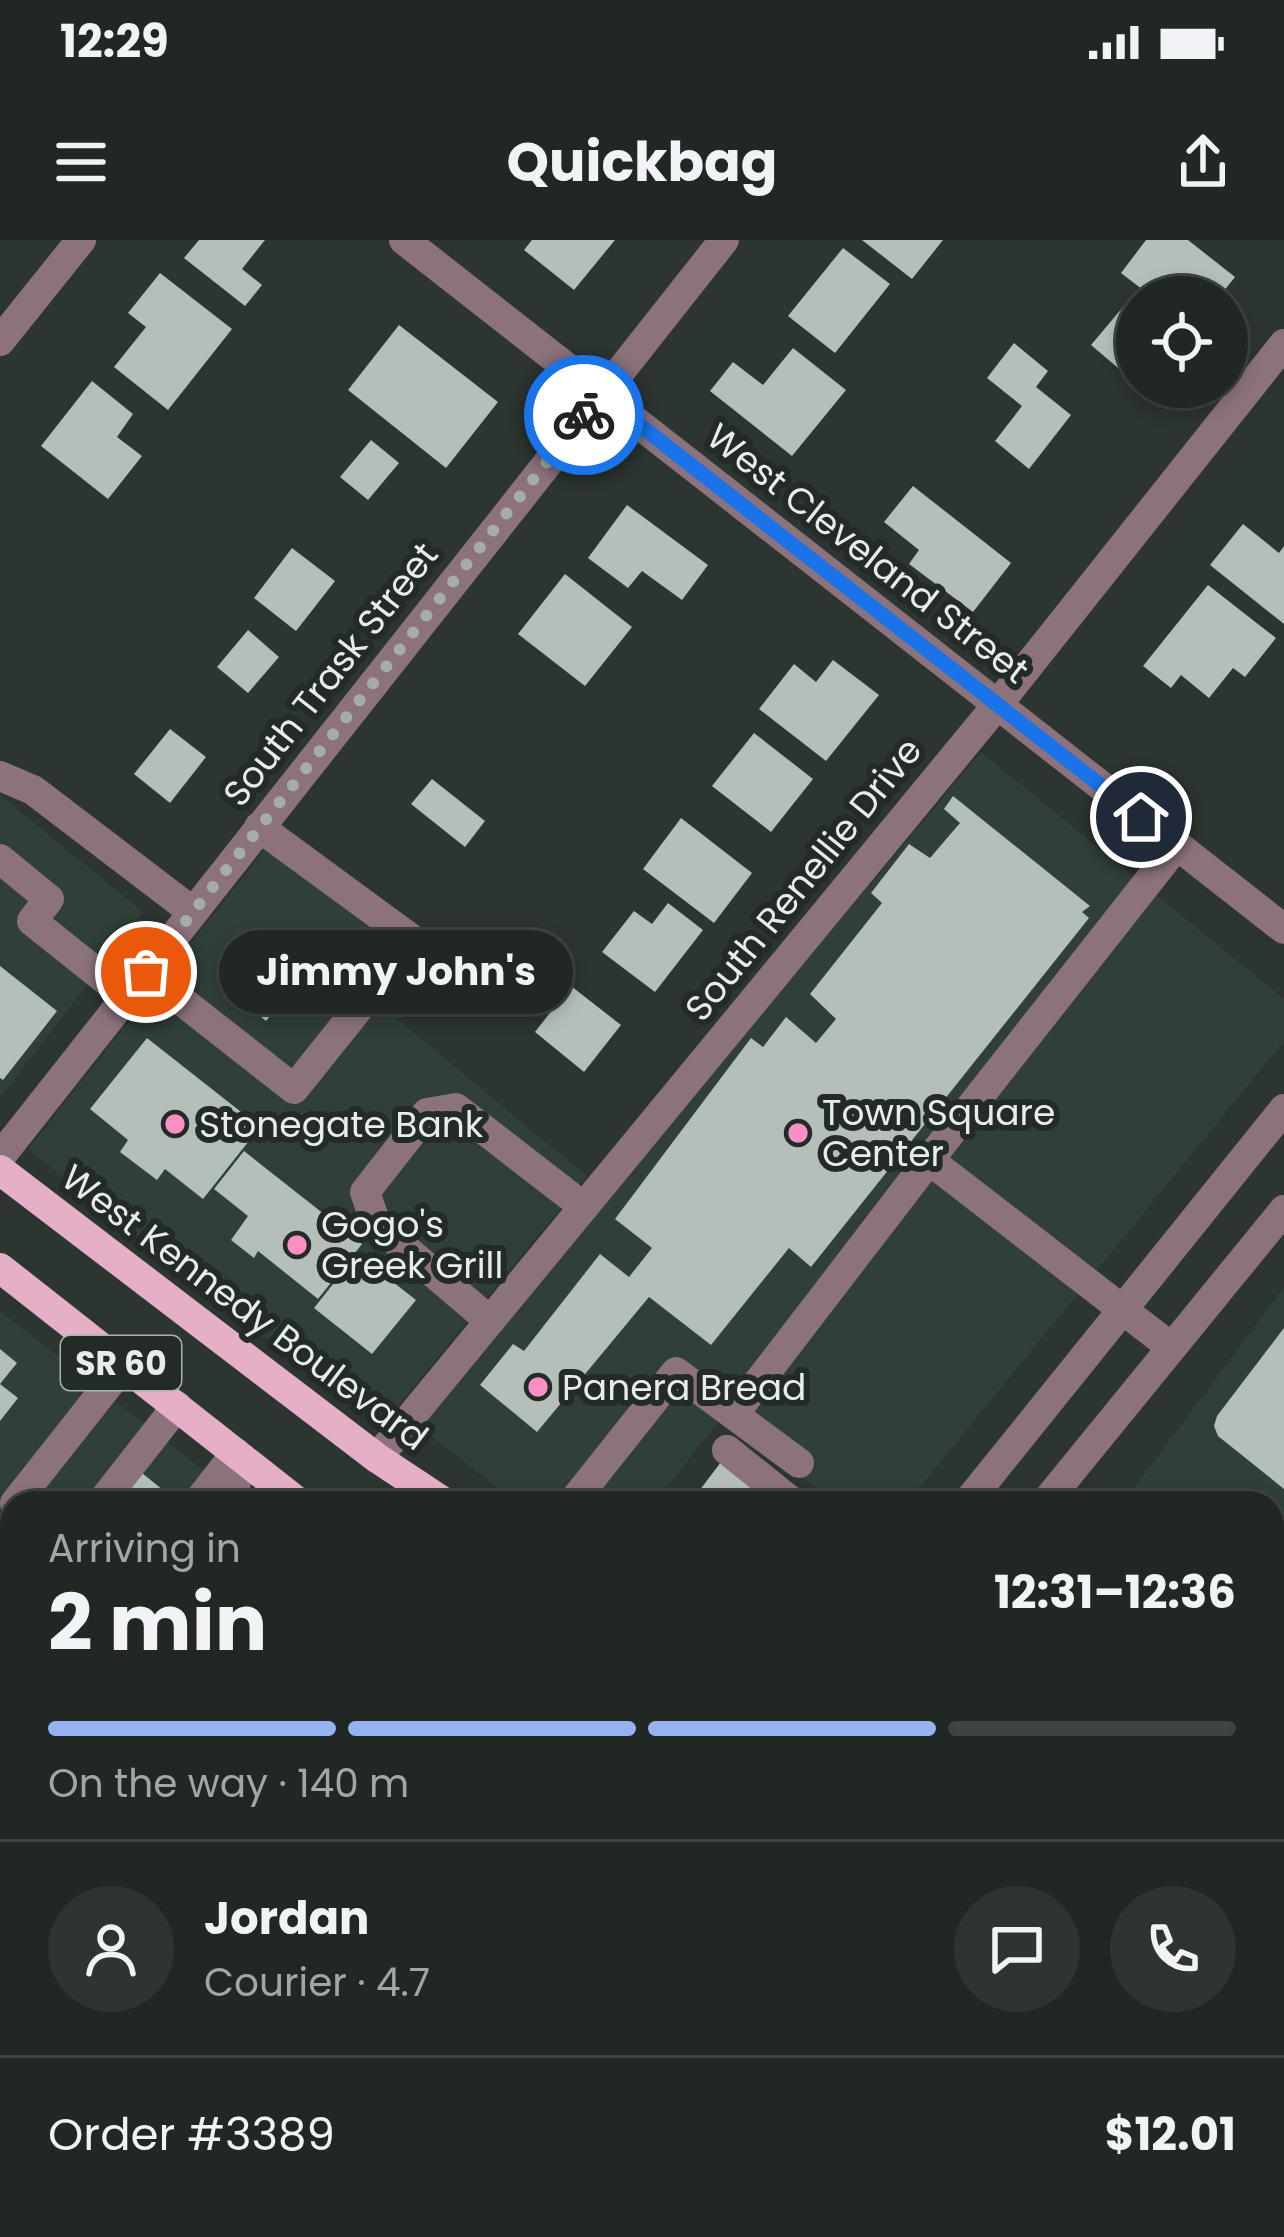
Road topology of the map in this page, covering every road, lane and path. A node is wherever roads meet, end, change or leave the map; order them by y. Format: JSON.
{"nodes":[{"id":1,"x":81,"y":240,"type":"edge"},
{"id":2,"x":404,"y":240,"type":"edge"},
{"id":3,"x":724,"y":240,"type":"edge"},
{"id":4,"x":0,"y":341,"type":"edge"},
{"id":5,"x":1284,"y":344,"type":"edge"},
{"id":6,"x":600,"y":394,"type":"junction"},
{"id":7,"x":998,"y":704,"type":"junction"},
{"id":8,"x":0,"y":776,"type":"edge"},
{"id":9,"x":259,"y":827,"type":"junction"},
{"id":10,"x":1177,"y":845,"type":"junction"},
{"id":11,"x":0,"y":859,"type":"edge"},
{"id":12,"x":193,"y":912,"type":"junction"},
{"id":13,"x":1284,"y":929,"type":"edge"},
{"id":14,"x":136,"y":984,"type":"junction"},
{"id":15,"x":1284,"y":1109,"type":"edge"},
{"id":16,"x":0,"y":1156,"type":"edge"},
{"id":17,"x":929,"y":1160,"type":"junction"},
{"id":18,"x":0,"y":1170,"type":"edge"},
{"id":19,"x":584,"y":1208,"type":"junction"},
{"id":20,"x":1284,"y":1210,"type":"edge"},
{"id":21,"x":0,"y":1268,"type":"edge"},
{"id":22,"x":1124,"y":1309,"type":"junction"},
{"id":23,"x":490,"y":1322,"type":"junction"},
{"id":24,"x":1171,"y":1347,"type":"junction"},
{"id":25,"x":124,"y":1365,"type":"junction"},
{"id":26,"x":177,"y":1406,"type":"junction"},
{"id":27,"x":734,"y":1414,"type":"junction"},
{"id":28,"x":727,"y":1450,"type":"dead end"},
{"id":29,"x":239,"y":1455,"type":"junction"},
{"id":30,"x":377,"y":1458,"type":"junction"},
{"id":31,"x":799,"y":1463,"type":"dead end"},
{"id":32,"x":25,"y":1491,"type":"edge"},
{"id":33,"x":110,"y":1491,"type":"edge"},
{"id":34,"x":208,"y":1491,"type":"edge"},
{"id":35,"x":233,"y":1491,"type":"edge"},
{"id":36,"x":284,"y":1491,"type":"edge"},
{"id":37,"x":427,"y":1491,"type":"edge"},
{"id":38,"x":582,"y":1491,"type":"edge"},
{"id":39,"x":778,"y":1491,"type":"edge"},
{"id":40,"x":977,"y":1491,"type":"edge"},
{"id":41,"x":1056,"y":1491,"type":"edge"}],
"edges":[{"from":1,"to":4,"type":"street"},
{"from":2,"to":6,"type":"street","name":"West Cleveland Street"},
{"from":3,"to":6,"type":"street","name":"South Trask Street"},
{"from":5,"to":7,"type":"street","name":"South Renellie Drive"},
{"from":6,"to":7,"type":"street","name":"West Cleveland Street"},
{"from":6,"to":9,"type":"street","name":"South Trask Street"},
{"from":7,"to":10,"type":"street","name":"West Cleveland Street"},
{"from":7,"to":19,"type":"street","name":"South Renellie Drive"},
{"from":8,"to":12,"type":"street"},
{"from":9,"to":12,"type":"street","name":"South Trask Street"},
{"from":9,"to":14,"type":"street"},
{"from":10,"to":13,"type":"street","name":"West Cleveland Street"},
{"from":10,"to":17,"type":"street"},
{"from":11,"to":14,"type":"street"},
{"from":12,"to":14,"type":"street","name":"South Trask Street"},
{"from":14,"to":16,"type":"street","name":"South Trask Street"},
{"from":15,"to":22,"type":"street"},
{"from":17,"to":22,"type":"street"},
{"from":17,"to":27,"type":"street"},
{"from":18,"to":30,"type":"main road","name":"West Kennedy Boulevard","number":"SR 60"},
{"from":19,"to":23,"type":"street","name":"South Renellie Drive"},
{"from":19,"to":23,"type":"street"},
{"from":20,"to":24,"type":"street"},
{"from":21,"to":25,"type":"main road","number":"SR 60"},
{"from":22,"to":24,"type":"street"},
{"from":22,"to":40,"type":"street"},
{"from":23,"to":30,"type":"street","name":"South Renellie Drive"},
{"from":24,"to":41,"type":"street"},
{"from":25,"to":26,"type":"main road","number":"SR 60"},
{"from":25,"to":32,"type":"street"},
{"from":26,"to":29,"type":"main road","number":"SR 60"},
{"from":26,"to":33,"type":"street"},
{"from":27,"to":31,"type":"street"},
{"from":27,"to":38,"type":"street"},
{"from":28,"to":39,"type":"street"},
{"from":29,"to":34,"type":"street"},
{"from":29,"to":35,"type":"street"},
{"from":29,"to":36,"type":"main road","number":"SR 60"},
{"from":30,"to":37,"type":"main road","name":"West Kennedy Boulevard","number":"SR 60"}]}
